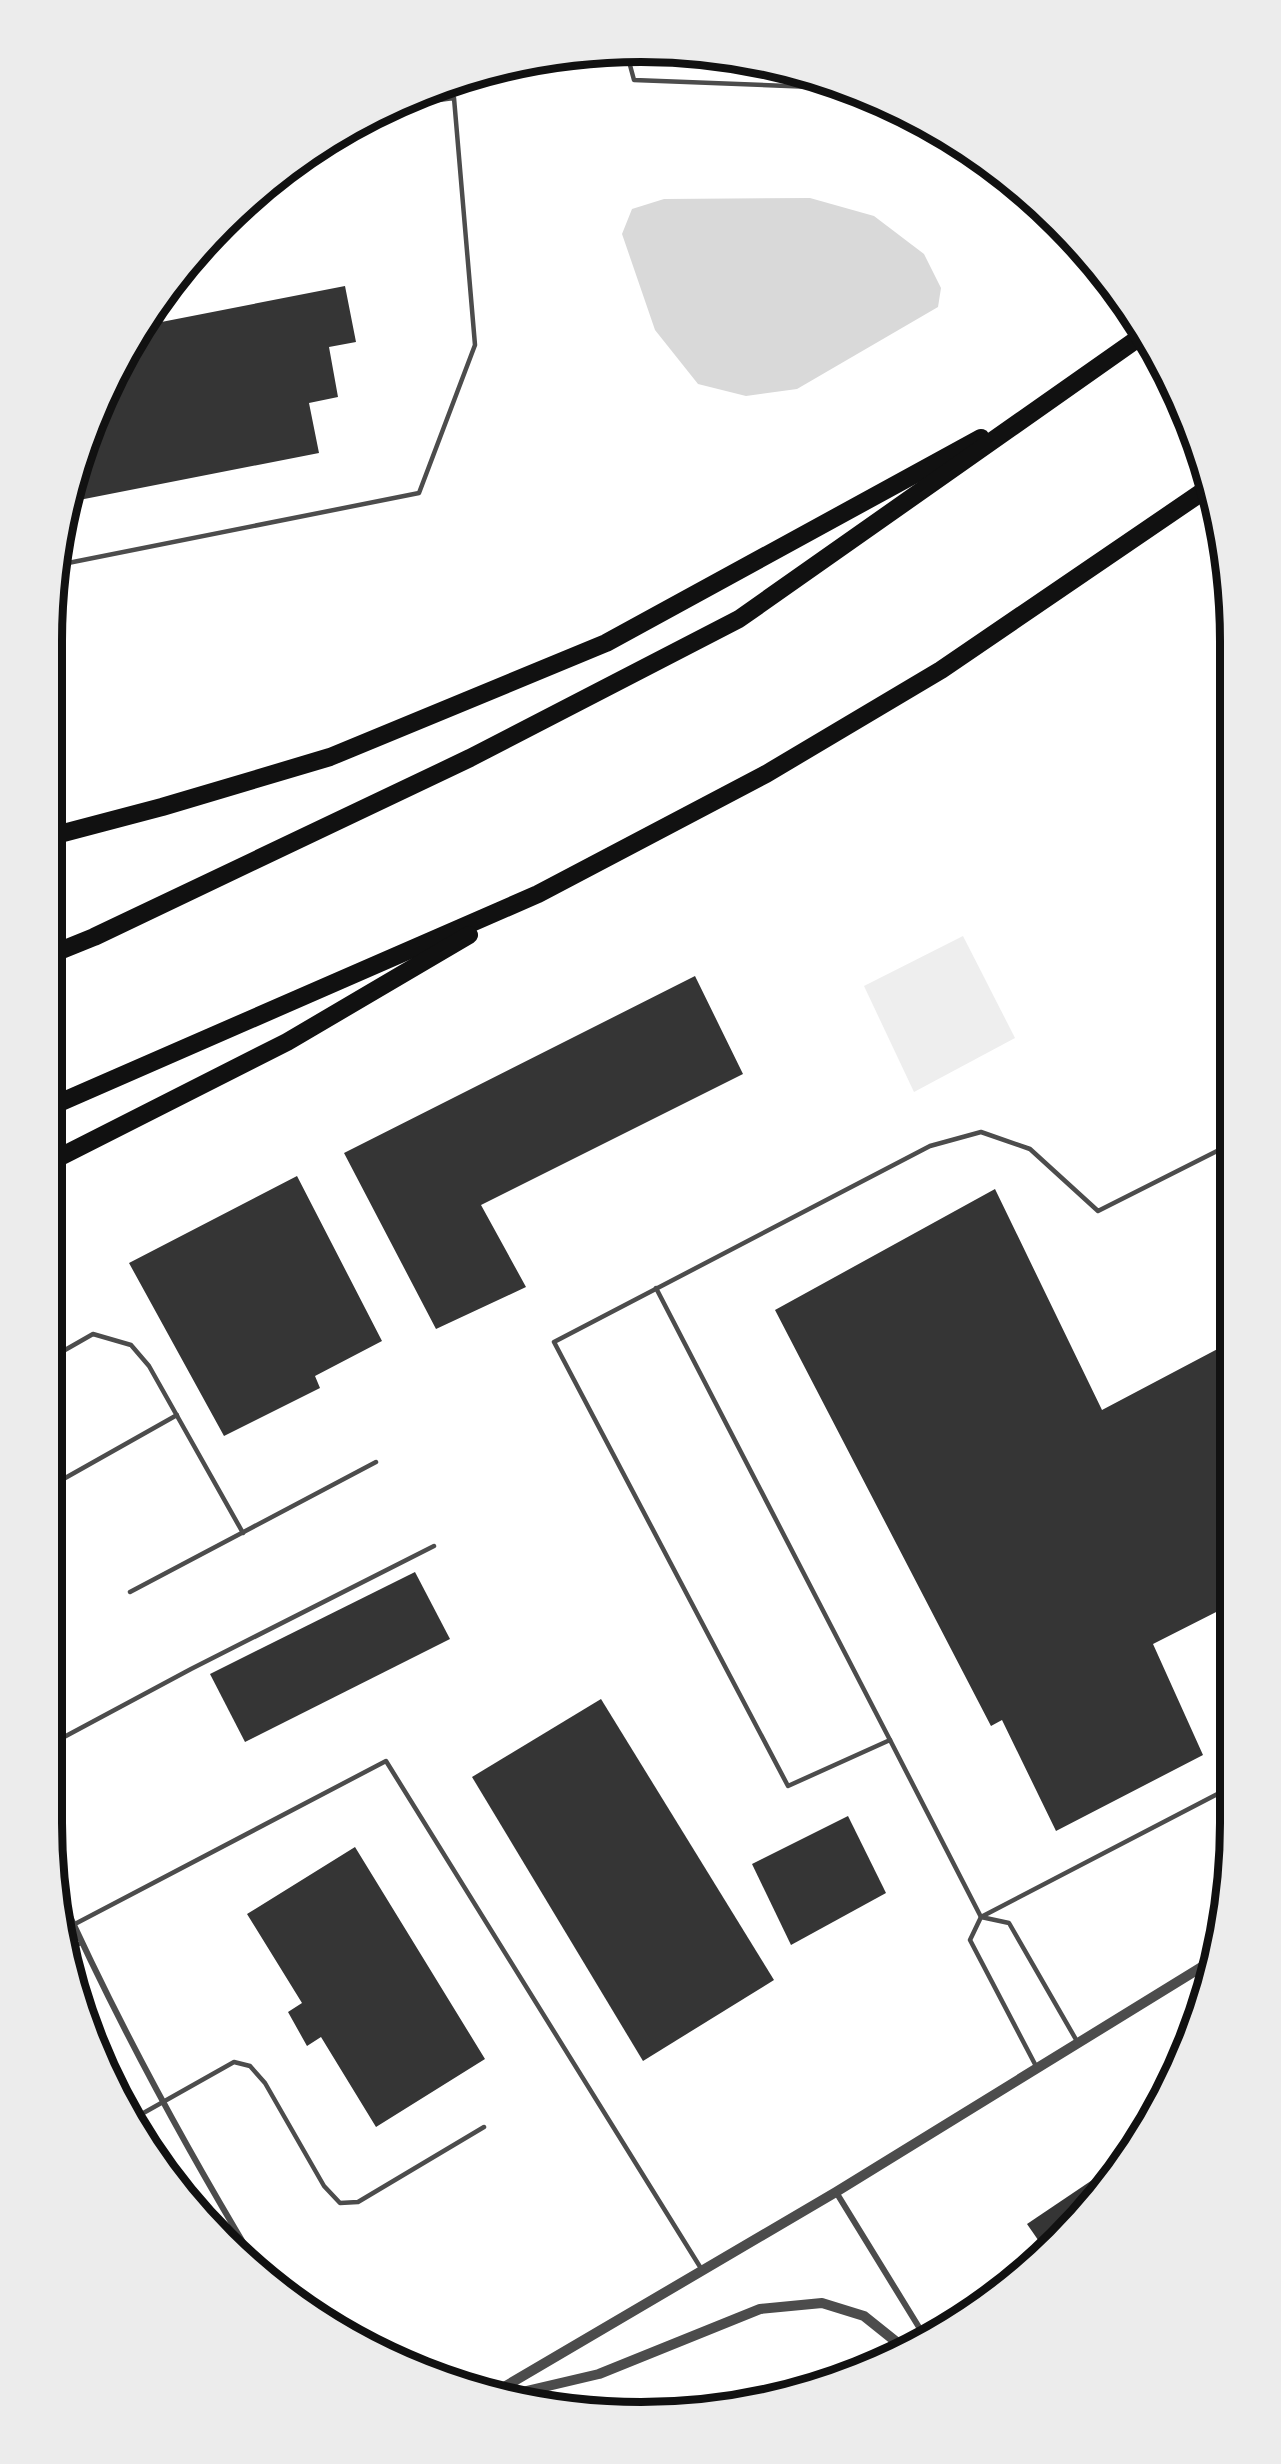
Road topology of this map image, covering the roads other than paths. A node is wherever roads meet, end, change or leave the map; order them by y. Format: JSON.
{"nodes":[{"id":1,"x":629,"y":62,"type":"edge"},
{"id":2,"x":810,"y":87,"type":"edge"},
{"id":3,"x":432,"y":101,"type":"edge"},
{"id":4,"x":1135,"y":340,"type":"edge"},
{"id":5,"x":1059,"y":396,"type":"junction"},
{"id":6,"x":1200,"y":493,"type":"edge"},
{"id":7,"x":66,"y":563,"type":"edge"},
{"id":8,"x":62,"y":833,"type":"edge"},
{"id":9,"x":538,"y":894,"type":"junction"},
{"id":10,"x":62,"y":950,"type":"edge"},
{"id":11,"x":62,"y":1102,"type":"edge"},
{"id":12,"x":1220,"y":1150,"type":"edge"},
{"id":13,"x":62,"y":1156,"type":"edge"},
{"id":14,"x":656,"y":1288,"type":"junction"},
{"id":15,"x":62,"y":1352,"type":"edge"},
{"id":16,"x":177,"y":1414,"type":"junction"},
{"id":17,"x":376,"y":1462,"type":"dead end"},
{"id":18,"x":62,"y":1480,"type":"edge"},
{"id":19,"x":243,"y":1533,"type":"junction"},
{"id":20,"x":434,"y":1546,"type":"dead end"},
{"id":21,"x":130,"y":1592,"type":"dead end"},
{"id":22,"x":62,"y":1738,"type":"edge"},
{"id":23,"x":890,"y":1740,"type":"junction"},
{"id":24,"x":1220,"y":1792,"type":"edge"},
{"id":25,"x":69,"y":1917,"type":"edge"},
{"id":26,"x":981,"y":1917,"type":"junction"},
{"id":27,"x":73,"y":1925,"type":"junction"},
{"id":28,"x":81,"y":1942,"type":"junction"},
{"id":29,"x":75,"y":1945,"type":"edge"},
{"id":30,"x":1201,"y":1967,"type":"edge"},
{"id":31,"x":1078,"y":2043,"type":"junction"},
{"id":32,"x":1037,"y":2068,"type":"junction"},
{"id":33,"x":163,"y":2103,"type":"junction"},
{"id":34,"x":140,"y":2115,"type":"edge"},
{"id":35,"x":484,"y":2127,"type":"dead end"},
{"id":36,"x":836,"y":2192,"type":"junction"},
{"id":37,"x":247,"y":2248,"type":"edge"},
{"id":38,"x":702,"y":2270,"type":"junction"},
{"id":39,"x":921,"y":2330,"type":"edge"},
{"id":40,"x":897,"y":2343,"type":"edge"},
{"id":41,"x":505,"y":2386,"type":"edge"},
{"id":42,"x":527,"y":2391,"type":"edge"}],
"edges":[{"from":1,"to":2,"type":"lane"},
{"from":3,"to":7,"type":"lane"},
{"from":4,"to":5,"type":"highway"},
{"from":5,"to":8,"type":"highway"},
{"from":5,"to":10,"type":"highway"},
{"from":6,"to":9,"type":"highway"},
{"from":9,"to":11,"type":"highway"},
{"from":9,"to":13,"type":"highway"},
{"from":12,"to":14,"type":"lane"},
{"from":14,"to":23,"type":"lane"},
{"from":14,"to":23,"type":"lane"},
{"from":15,"to":16,"type":"lane"},
{"from":16,"to":18,"type":"lane"},
{"from":16,"to":19,"type":"lane"},
{"from":17,"to":19,"type":"lane"},
{"from":19,"to":21,"type":"lane"},
{"from":20,"to":22,"type":"lane"},
{"from":23,"to":26,"type":"lane"},
{"from":24,"to":26,"type":"lane"},
{"from":25,"to":27,"type":"street"},
{"from":26,"to":31,"type":"lane"},
{"from":26,"to":32,"type":"lane"},
{"from":27,"to":28,"type":"street"},
{"from":27,"to":38,"type":"lane"},
{"from":28,"to":29,"type":"lane"},
{"from":28,"to":33,"type":"street"},
{"from":30,"to":31,"type":"street"},
{"from":31,"to":32,"type":"street"},
{"from":32,"to":36,"type":"street"},
{"from":33,"to":34,"type":"lane"},
{"from":33,"to":35,"type":"lane"},
{"from":33,"to":37,"type":"street"},
{"from":36,"to":38,"type":"street"},
{"from":36,"to":39,"type":"street"},
{"from":38,"to":41,"type":"street"},
{"from":40,"to":42,"type":"street"}]}
